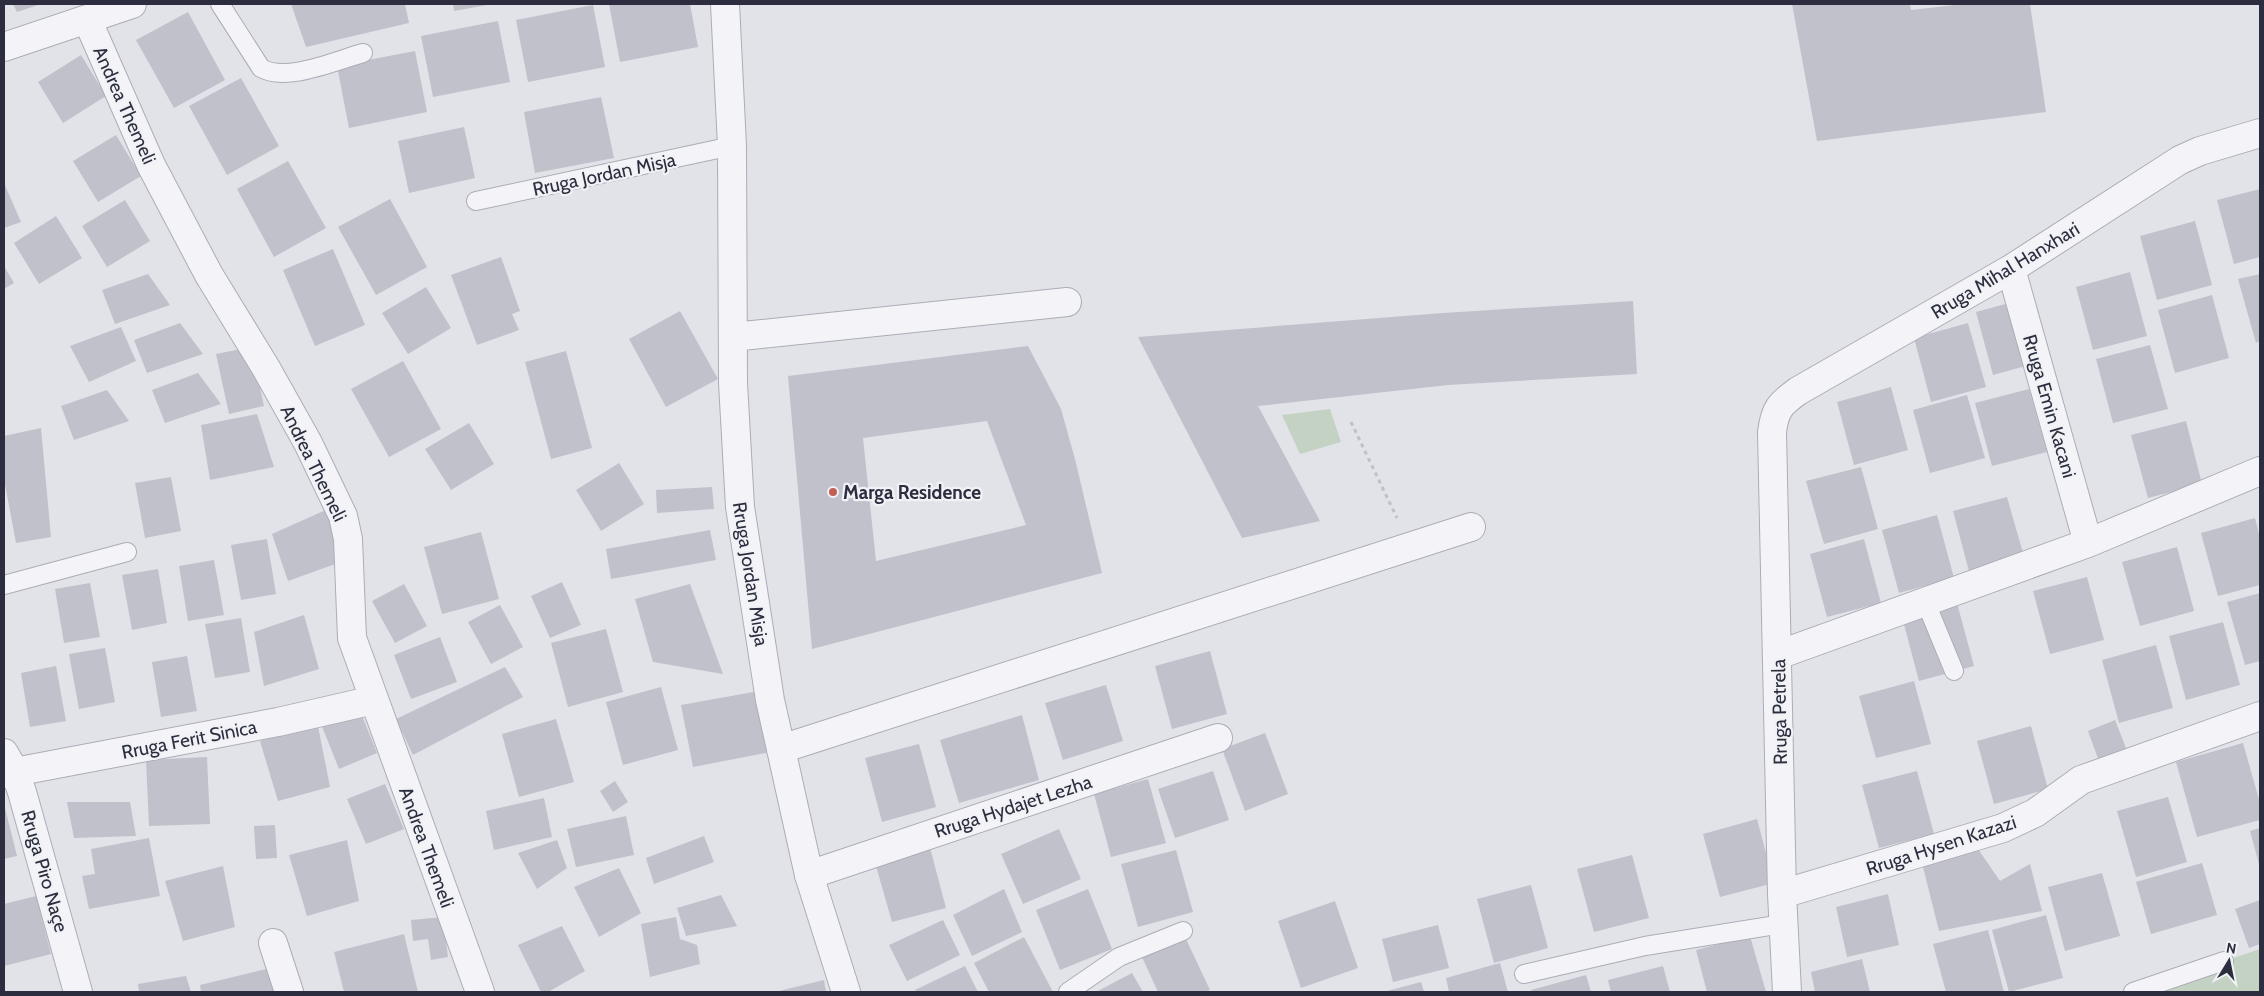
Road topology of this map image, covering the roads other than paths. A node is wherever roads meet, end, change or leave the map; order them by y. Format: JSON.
{"nodes":[{"id":1,"x":132,"y":4,"type":"edge"},
{"id":2,"x":220,"y":4,"type":"edge"},
{"id":3,"x":725,"y":4,"type":"edge"},
{"id":4,"x":86,"y":19,"type":"junction"},
{"id":5,"x":4,"y":47,"type":"edge"},
{"id":6,"x":363,"y":53,"type":"dead end"},
{"id":7,"x":2260,"y":133,"type":"edge"},
{"id":8,"x":732,"y":146,"type":"junction"},
{"id":9,"x":476,"y":201,"type":"dead end"},
{"id":10,"x":2011,"y":269,"type":"junction"},
{"id":11,"x":1067,"y":302,"type":"dead end"},
{"id":12,"x":733,"y":337,"type":"junction"},
{"id":13,"x":1772,"y":432,"type":"joint"},
{"id":14,"x":2260,"y":471,"type":"edge"},
{"id":15,"x":1472,"y":527,"type":"dead end"},
{"id":16,"x":2088,"y":542,"type":"junction"},
{"id":17,"x":127,"y":552,"type":"dead end"},
{"id":18,"x":4,"y":585,"type":"edge"},
{"id":19,"x":1926,"y":603,"type":"junction"},
{"id":20,"x":1778,"y":655,"type":"junction"},
{"id":21,"x":1954,"y":671,"type":"dead end"},
{"id":22,"x":374,"y":700,"type":"junction"},
{"id":23,"x":2260,"y":716,"type":"edge"},
{"id":24,"x":1218,"y":738,"type":"dead end"},
{"id":25,"x":781,"y":749,"type":"junction"},
{"id":26,"x":8,"y":766,"type":"edge"},
{"id":27,"x":809,"y":875,"type":"junction"},
{"id":28,"x":1782,"y":894,"type":"junction"},
{"id":29,"x":1783,"y":924,"type":"junction"},
{"id":30,"x":1183,"y":931,"type":"dead end"},
{"id":31,"x":273,"y":943,"type":"dead end"},
{"id":32,"x":2224,"y":961,"type":"dead end"},
{"id":33,"x":1524,"y":974,"type":"dead end"},
{"id":34,"x":78,"y":992,"type":"edge"},
{"id":35,"x":289,"y":992,"type":"edge"},
{"id":36,"x":480,"y":992,"type":"edge"},
{"id":37,"x":846,"y":992,"type":"edge"},
{"id":38,"x":1068,"y":992,"type":"edge"},
{"id":39,"x":1787,"y":992,"type":"edge"},
{"id":40,"x":2132,"y":992,"type":"edge"}],
"edges":[{"from":1,"to":4,"type":"street"},
{"from":2,"to":6,"type":"lane"},
{"from":3,"to":8,"type":"street","name":"Rruga Jordan Misja"},
{"from":4,"to":5,"type":"street"},
{"from":4,"to":22,"type":"street","name":"Andrea Themeli"},
{"from":7,"to":10,"type":"street","name":"Rruga Mihal Hanxhari"},
{"from":8,"to":9,"type":"lane","name":"Rruga Jordan Misja"},
{"from":8,"to":12,"type":"street","name":"Rruga Jordan Misja"},
{"from":10,"to":13,"type":"street","name":"Rruga Mihal Hanxhari"},
{"from":10,"to":16,"type":"street","name":"Rruga Emin Kacani"},
{"from":11,"to":12,"type":"street"},
{"from":12,"to":25,"type":"street","name":"Rruga Jordan Misja"},
{"from":13,"to":20,"type":"street","name":"Rruga Petrela"},
{"from":14,"to":16,"type":"street"},
{"from":15,"to":25,"type":"street"},
{"from":16,"to":19,"type":"street"},
{"from":17,"to":18,"type":"lane"},
{"from":19,"to":20,"type":"street"},
{"from":19,"to":21,"type":"lane"},
{"from":20,"to":28,"type":"street","name":"Rruga Petrela"},
{"from":22,"to":26,"type":"street","name":"Rruga Ferit Sinica"},
{"from":22,"to":36,"type":"street","name":"Andrea Themeli"},
{"from":23,"to":28,"type":"street","name":"Rruga Hysen Kazazi"},
{"from":24,"to":27,"type":"street","name":"Rruga Hydajet Lezha"},
{"from":25,"to":27,"type":"street","name":"Rruga Jordan Misja"},
{"from":26,"to":34,"type":"street","name":"Rruga Piro Naçe"},
{"from":27,"to":37,"type":"street","name":"Rruga Jordan Misja"},
{"from":28,"to":29,"type":"street","name":"Rruga Petrela"},
{"from":29,"to":33,"type":"lane"},
{"from":29,"to":39,"type":"street","name":"Rruga Petrela"},
{"from":30,"to":38,"type":"lane"},
{"from":31,"to":35,"type":"street"},
{"from":32,"to":40,"type":"lane"}]}
